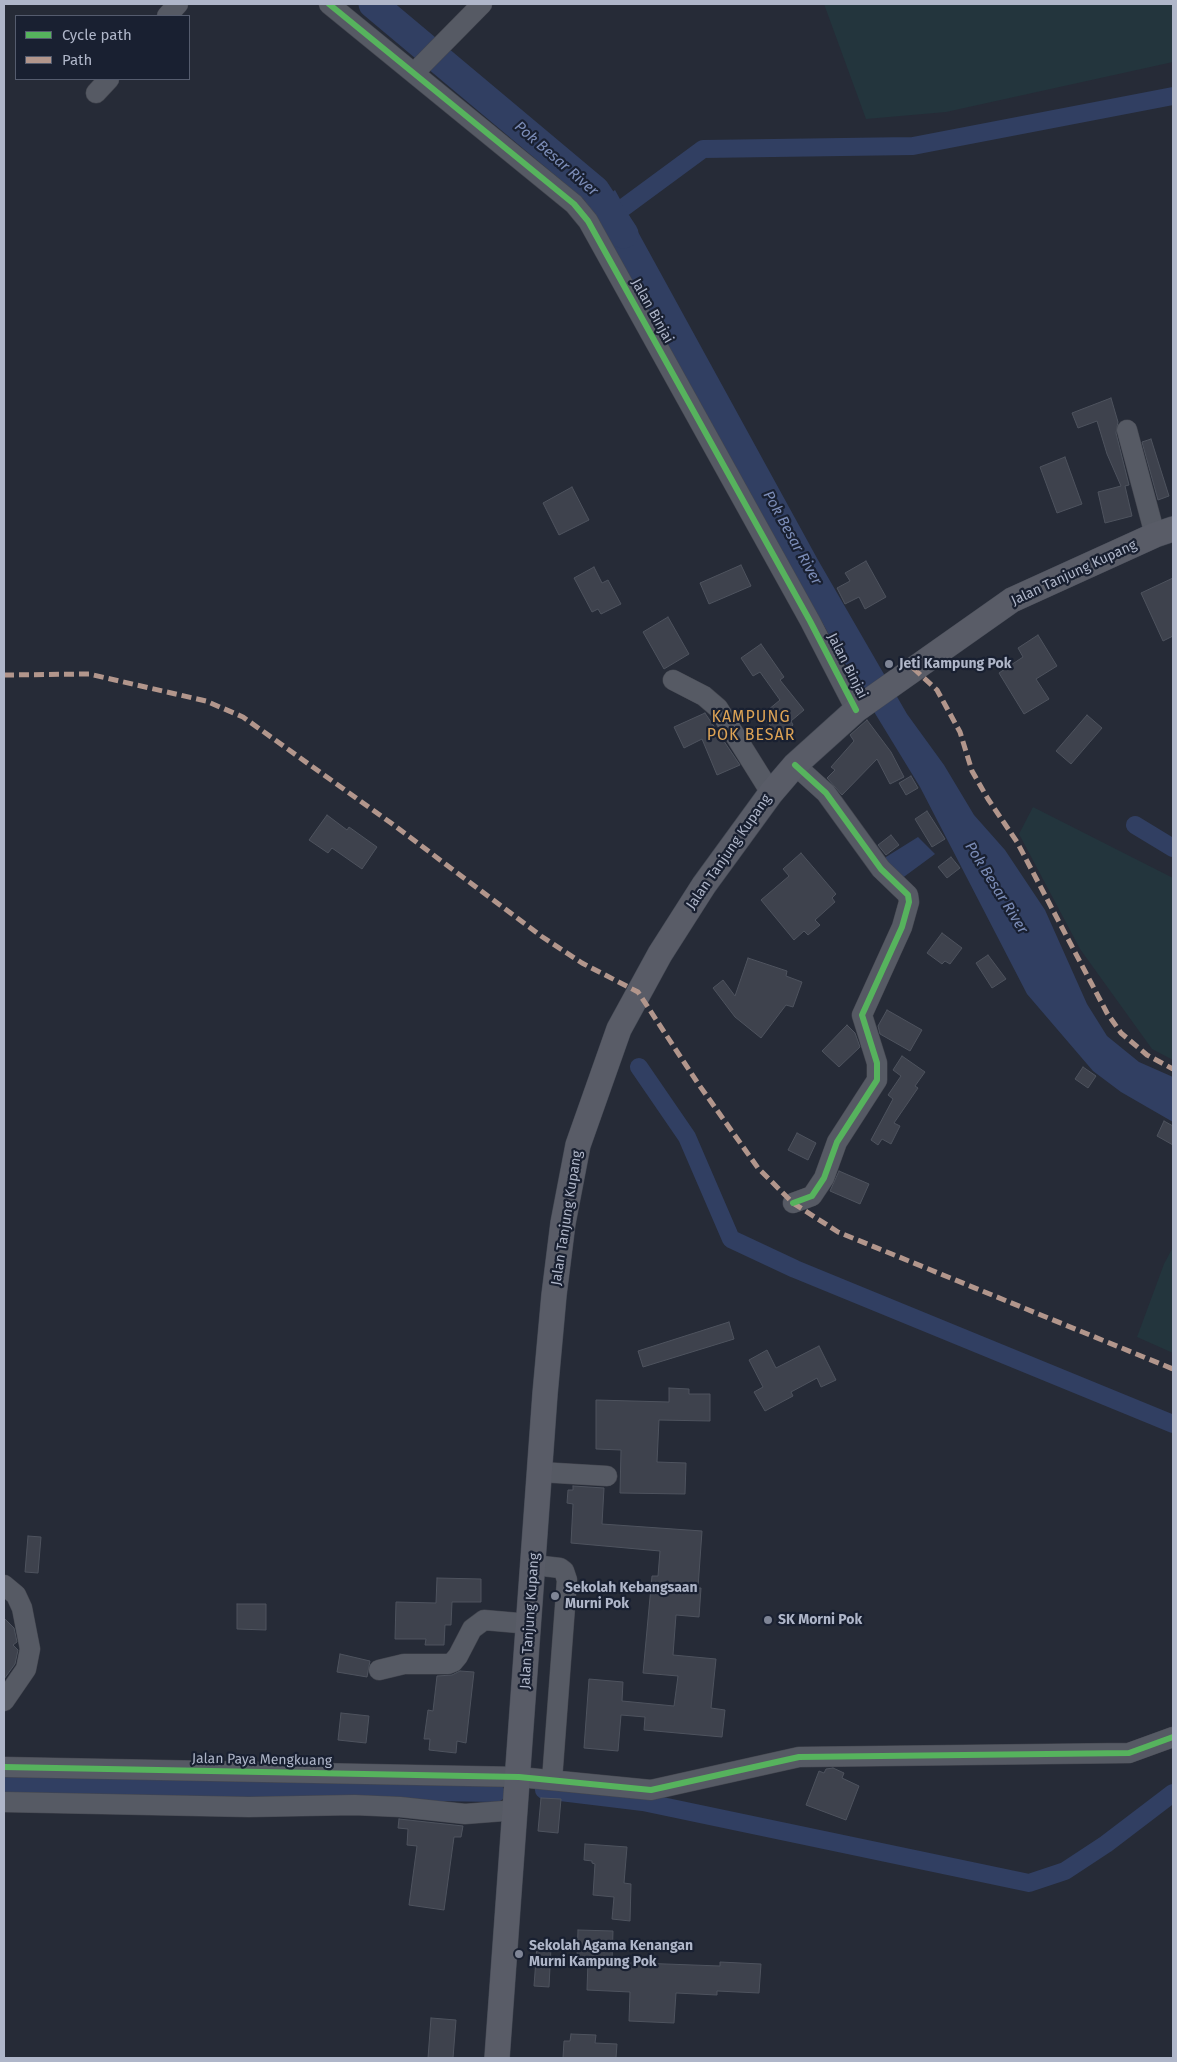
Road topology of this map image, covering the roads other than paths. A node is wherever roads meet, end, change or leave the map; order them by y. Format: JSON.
{"nodes":[{"id":1,"x":178,"y":4,"type":"edge"},
{"id":2,"x":329,"y":4,"type":"edge"},
{"id":3,"x":482,"y":4,"type":"edge"},
{"id":4,"x":168,"y":15,"type":"edge"},
{"id":5,"x":419,"y":68,"type":"junction"},
{"id":6,"x":1127,"y":430,"type":"dead end"},
{"id":7,"x":1164,"y":532,"type":"edge"},
{"id":8,"x":673,"y":680,"type":"dead end"},
{"id":9,"x":856,"y":710,"type":"junction"},
{"id":10,"x":795,"y":765,"type":"junction"},
{"id":11,"x":771,"y":793,"type":"junction"},
{"id":12,"x":793,"y":1203,"type":"dead end"},
{"id":13,"x":540,"y":1472,"type":"junction"},
{"id":14,"x":607,"y":1476,"type":"dead end"},
{"id":15,"x":534,"y":1565,"type":"junction"},
{"id":16,"x":4,"y":1585,"type":"edge"},
{"id":17,"x":530,"y":1624,"type":"junction"},
{"id":18,"x":380,"y":1670,"type":"dead end"},
{"id":19,"x":4,"y":1701,"type":"edge"},
{"id":20,"x":1173,"y":1737,"type":"edge"},
{"id":21,"x":4,"y":1767,"type":"edge"},
{"id":22,"x":519,"y":1777,"type":"junction"},
{"id":23,"x":552,"y":1780,"type":"junction"},
{"id":24,"x":4,"y":1802,"type":"edge"},
{"id":25,"x":517,"y":1810,"type":"junction"},
{"id":26,"x":497,"y":2058,"type":"edge"}],
"edges":[{"from":1,"to":4,"type":"street"},
{"from":2,"to":5,"type":"street","name":"Jalan Binjai"},
{"from":3,"to":5,"type":"street"},
{"from":5,"to":9,"type":"street","name":"Jalan Binjai"},
{"from":6,"to":7,"type":"street"},
{"from":7,"to":9,"type":"main road","name":"Jalan Tanjung Kupang"},
{"from":8,"to":11,"type":"street"},
{"from":9,"to":10,"type":"main road","name":"Jalan Tanjung Kupang"},
{"from":10,"to":11,"type":"main road","name":"Jalan Tanjung Kupang"},
{"from":10,"to":12,"type":"street"},
{"from":11,"to":13,"type":"main road","name":"Jalan Tanjung Kupang"},
{"from":13,"to":14,"type":"street"},
{"from":13,"to":15,"type":"main road","name":"Jalan Tanjung Kupang"},
{"from":15,"to":17,"type":"main road","name":"Jalan Tanjung Kupang"},
{"from":15,"to":23,"type":"street"},
{"from":16,"to":19,"type":"street"},
{"from":17,"to":18,"type":"street"},
{"from":17,"to":22,"type":"main road","name":"Jalan Tanjung Kupang"},
{"from":20,"to":23,"type":"street","name":"Jalan Paya Mengkuang"},
{"from":21,"to":22,"type":"street","name":"Jalan Paya Mengkuang"},
{"from":22,"to":23,"type":"street","name":"Jalan Paya Mengkuang"},
{"from":22,"to":25,"type":"main road","name":"Jalan Tanjung Kupang"},
{"from":24,"to":25,"type":"street"},
{"from":25,"to":26,"type":"main road","name":"Jalan Tanjung Kupang"}]}
